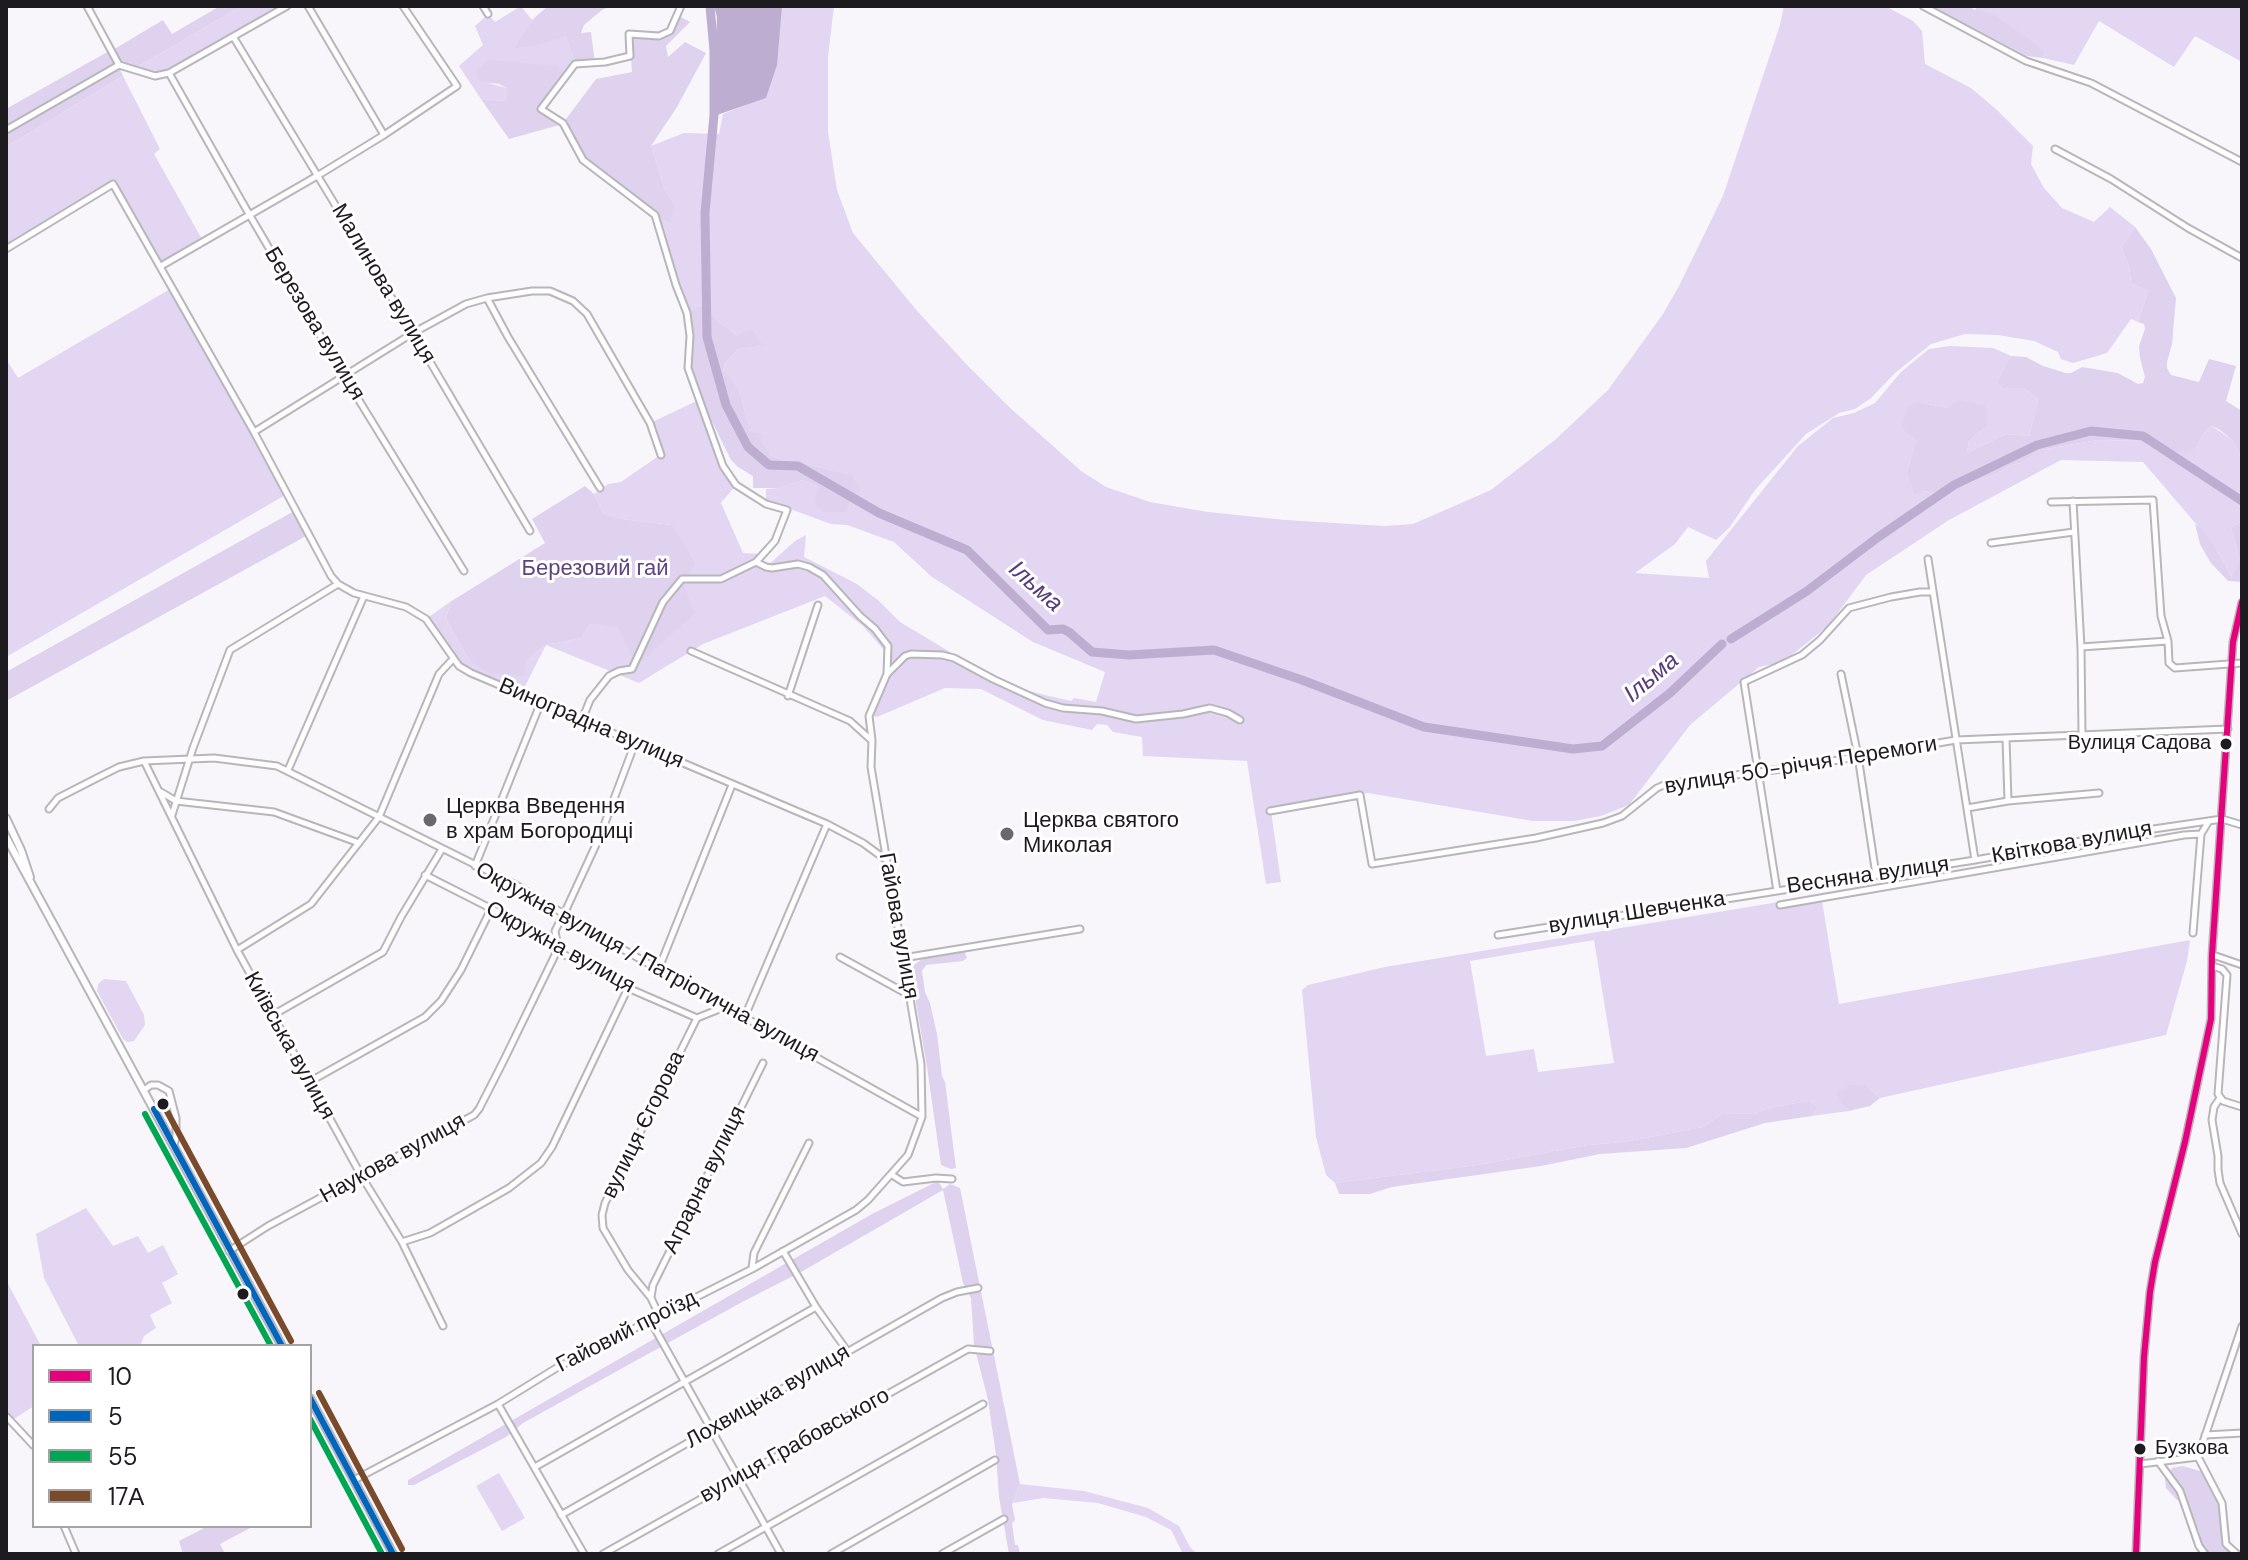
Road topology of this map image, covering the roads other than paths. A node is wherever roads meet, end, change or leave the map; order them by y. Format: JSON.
{"nodes":[{"id":1,"x":87,"y":6,"type":"edge"},
{"id":2,"x":287,"y":6,"type":"edge"},
{"id":3,"x":308,"y":6,"type":"edge"},
{"id":4,"x":403,"y":6,"type":"edge"},
{"id":5,"x":483,"y":6,"type":"edge"},
{"id":6,"x":681,"y":6,"type":"edge"},
{"id":7,"x":1923,"y":6,"type":"edge"},
{"id":8,"x":488,"y":14,"type":"dead end"},
{"id":9,"x":234,"y":38,"type":"junction"},
{"id":10,"x":119,"y":65,"type":"junction"},
{"id":11,"x":169,"y":73,"type":"junction"},
{"id":12,"x":6,"y":130,"type":"edge"},
{"id":13,"x":384,"y":135,"type":"junction"},
{"id":14,"x":2055,"y":149,"type":"dead end"},
{"id":15,"x":2242,"y":162,"type":"edge"},
{"id":16,"x":317,"y":176,"type":"junction"},
{"id":17,"x":249,"y":214,"type":"junction"},
{"id":18,"x":6,"y":249,"type":"edge"},
{"id":19,"x":2242,"y":258,"type":"edge"},
{"id":20,"x":161,"y":266,"type":"dead end"},
{"id":21,"x":487,"y":298,"type":"junction"},
{"id":22,"x":413,"y":333,"type":"junction"},
{"id":23,"x":344,"y":376,"type":"junction"},
{"id":24,"x":254,"y":432,"type":"junction"},
{"id":25,"x":661,"y":455,"type":"dead end"},
{"id":26,"x":600,"y":488,"type":"dead end"},
{"id":27,"x":2073,"y":501,"type":"junction"},
{"id":28,"x":2051,"y":502,"type":"dead end"},
{"id":29,"x":530,"y":531,"type":"dead end"},
{"id":30,"x":2074,"y":532,"type":"junction"},
{"id":31,"x":1991,"y":543,"type":"dead end"},
{"id":32,"x":1928,"y":559,"type":"dead end"},
{"id":33,"x":756,"y":562,"type":"junction"},
{"id":34,"x":464,"y":571,"type":"dead end"},
{"id":35,"x":338,"y":584,"type":"junction"},
{"id":36,"x":1933,"y":592,"type":"junction"},
{"id":37,"x":364,"y":596,"type":"junction"},
{"id":38,"x":2242,"y":602,"type":"edge"},
{"id":39,"x":818,"y":605,"type":"dead end"},
{"id":40,"x":2168,"y":641,"type":"junction"},
{"id":41,"x":2081,"y":647,"type":"junction"},
{"id":42,"x":691,"y":651,"type":"dead end"},
{"id":43,"x":453,"y":659,"type":"junction"},
{"id":44,"x":2242,"y":663,"type":"edge"},
{"id":45,"x":2232,"y":664,"type":"junction"},
{"id":46,"x":887,"y":674,"type":"junction"},
{"id":47,"x":1841,"y":674,"type":"dead end"},
{"id":48,"x":788,"y":696,"type":"junction"},
{"id":49,"x":541,"y":702,"type":"junction"},
{"id":50,"x":582,"y":720,"type":"junction"},
{"id":51,"x":1240,"y":720,"type":"dead end"},
{"id":52,"x":2228,"y":729,"type":"junction"},
{"id":53,"x":2082,"y":735,"type":"junction"},
{"id":54,"x":2006,"y":738,"type":"junction"},
{"id":55,"x":872,"y":740,"type":"junction"},
{"id":56,"x":1956,"y":740,"type":"junction"},
{"id":57,"x":635,"y":743,"type":"junction"},
{"id":58,"x":1858,"y":756,"type":"junction"},
{"id":59,"x":190,"y":759,"type":"junction"},
{"id":60,"x":144,"y":761,"type":"junction"},
{"id":61,"x":288,"y":770,"type":"junction"},
{"id":62,"x":1759,"y":772,"type":"junction"},
{"id":63,"x":732,"y":785,"type":"junction"},
{"id":64,"x":160,"y":791,"type":"junction"},
{"id":65,"x":2099,"y":793,"type":"dead end"},
{"id":66,"x":176,"y":801,"type":"junction"},
{"id":67,"x":2008,"y":801,"type":"junction"},
{"id":68,"x":1967,"y":808,"type":"junction"},
{"id":69,"x":49,"y":809,"type":"dead end"},
{"id":70,"x":1270,"y":811,"type":"dead end"},
{"id":71,"x":171,"y":816,"type":"junction"},
{"id":72,"x":379,"y":817,"type":"junction"},
{"id":73,"x":6,"y":818,"type":"edge"},
{"id":74,"x":2222,"y":819,"type":"junction"},
{"id":75,"x":2209,"y":821,"type":"junction"},
{"id":76,"x":827,"y":824,"type":"junction"},
{"id":77,"x":2242,"y":825,"type":"edge"},
{"id":78,"x":2201,"y":834,"type":"junction"},
{"id":79,"x":6,"y":837,"type":"edge"},
{"id":80,"x":359,"y":843,"type":"junction"},
{"id":81,"x":442,"y":849,"type":"junction"},
{"id":82,"x":6,"y":850,"type":"edge"},
{"id":83,"x":15,"y":854,"type":"junction"},
{"id":84,"x":886,"y":859,"type":"junction"},
{"id":85,"x":1975,"y":860,"type":"junction"},
{"id":86,"x":475,"y":866,"type":"junction"},
{"id":87,"x":425,"y":875,"type":"junction"},
{"id":88,"x":1876,"y":875,"type":"junction"},
{"id":89,"x":31,"y":881,"type":"junction"},
{"id":90,"x":1777,"y":891,"type":"junction"},
{"id":91,"x":1780,"y":905,"type":"dead end"},
{"id":92,"x":491,"y":909,"type":"junction"},
{"id":93,"x":562,"y":916,"type":"junction"},
{"id":94,"x":1080,"y":929,"type":"dead end"},
{"id":95,"x":2193,"y":933,"type":"dead end"},
{"id":96,"x":1498,"y":935,"type":"dead end"},
{"id":97,"x":557,"y":942,"type":"junction"},
{"id":98,"x":237,"y":950,"type":"junction"},
{"id":99,"x":2212,"y":955,"type":"junction"},
{"id":100,"x":840,"y":957,"type":"dead end"},
{"id":101,"x":903,"y":958,"type":"junction"},
{"id":102,"x":2242,"y":965,"type":"edge"},
{"id":103,"x":2212,"y":966,"type":"junction"},
{"id":104,"x":659,"y":968,"type":"junction"},
{"id":105,"x":628,"y":988,"type":"junction"},
{"id":106,"x":910,"y":996,"type":"junction"},
{"id":107,"x":722,"y":1004,"type":"junction"},
{"id":108,"x":273,"y":1015,"type":"junction"},
{"id":109,"x":745,"y":1016,"type":"junction"},
{"id":110,"x":697,"y":1018,"type":"junction"},
{"id":111,"x":763,"y":1063,"type":"dead end"},
{"id":112,"x":309,"y":1082,"type":"junction"},
{"id":113,"x":144,"y":1090,"type":"junction"},
{"id":114,"x":2220,"y":1098,"type":"junction"},
{"id":115,"x":2242,"y":1107,"type":"edge"},
{"id":116,"x":922,"y":1117,"type":"junction"},
{"id":117,"x":809,"y":1143,"type":"dead end"},
{"id":118,"x":174,"y":1146,"type":"junction"},
{"id":119,"x":892,"y":1175,"type":"junction"},
{"id":120,"x":362,"y":1177,"type":"junction"},
{"id":121,"x":952,"y":1179,"type":"dead end"},
{"id":122,"x":2242,"y":1234,"type":"edge"},
{"id":123,"x":402,"y":1242,"type":"junction"},
{"id":124,"x":229,"y":1251,"type":"junction"},
{"id":125,"x":783,"y":1251,"type":"junction"},
{"id":126,"x":752,"y":1269,"type":"junction"},
{"id":127,"x":978,"y":1288,"type":"dead end"},
{"id":128,"x":651,"y":1298,"type":"junction"},
{"id":129,"x":816,"y":1307,"type":"junction"},
{"id":130,"x":659,"y":1315,"type":"junction"},
{"id":131,"x":650,"y":1320,"type":"junction"},
{"id":132,"x":443,"y":1326,"type":"dead end"},
{"id":133,"x":2242,"y":1326,"type":"edge"},
{"id":134,"x":281,"y":1344,"type":"edge"},
{"id":135,"x":990,"y":1351,"type":"dead end"},
{"id":136,"x":848,"y":1352,"type":"junction"},
{"id":137,"x":685,"y":1380,"type":"junction"},
{"id":138,"x":312,"y":1402,"type":"edge"},
{"id":139,"x":498,"y":1404,"type":"junction"},
{"id":140,"x":983,"y":1404,"type":"dead end"},
{"id":141,"x":6,"y":1416,"type":"edge"},
{"id":142,"x":713,"y":1430,"type":"junction"},
{"id":143,"x":2242,"y":1433,"type":"edge"},
{"id":144,"x":2205,"y":1435,"type":"junction"},
{"id":145,"x":32,"y":1444,"type":"edge"},
{"id":146,"x":2198,"y":1457,"type":"junction"},
{"id":147,"x":995,"y":1460,"type":"dead end"},
{"id":148,"x":2158,"y":1461,"type":"junction"},
{"id":149,"x":2140,"y":1464,"type":"junction"},
{"id":150,"x":535,"y":1467,"type":"junction"},
{"id":151,"x":739,"y":1478,"type":"junction"},
{"id":152,"x":354,"y":1480,"type":"junction"},
{"id":153,"x":561,"y":1515,"type":"junction"},
{"id":154,"x":1004,"y":1519,"type":"dead end"},
{"id":155,"x":766,"y":1527,"type":"junction"},
{"id":156,"x":65,"y":1528,"type":"edge"},
{"id":157,"x":76,"y":1554,"type":"edge"},
{"id":158,"x":393,"y":1554,"type":"edge"},
{"id":159,"x":584,"y":1554,"type":"edge"},
{"id":160,"x":603,"y":1554,"type":"edge"},
{"id":161,"x":718,"y":1554,"type":"edge"},
{"id":162,"x":781,"y":1554,"type":"edge"},
{"id":163,"x":831,"y":1554,"type":"edge"},
{"id":164,"x":942,"y":1554,"type":"edge"},
{"id":165,"x":2136,"y":1554,"type":"edge"},
{"id":166,"x":2205,"y":1554,"type":"edge"},
{"id":167,"x":2237,"y":1554,"type":"edge"}],
"edges":[{"from":1,"to":10,"type":"street"},
{"from":2,"to":9,"type":"street"},
{"from":3,"to":13,"type":"street"},
{"from":4,"to":13,"type":"street"},
{"from":5,"to":8,"type":"street"},
{"from":6,"to":33,"type":"street"},
{"from":7,"to":15,"type":"street"},
{"from":9,"to":11,"type":"street"},
{"from":9,"to":16,"type":"street","name":"Малинова вулиця"},
{"from":10,"to":11,"type":"street"},
{"from":10,"to":12,"type":"street"},
{"from":11,"to":17,"type":"street","name":"Березова вулиця"},
{"from":13,"to":16,"type":"street"},
{"from":14,"to":19,"type":"street"},
{"from":16,"to":17,"type":"street"},
{"from":16,"to":22,"type":"street","name":"Малинова вулиця"},
{"from":17,"to":20,"type":"street"},
{"from":17,"to":23,"type":"street","name":"Березова вулиця"},
{"from":18,"to":24,"type":"street"},
{"from":21,"to":22,"type":"street"},
{"from":21,"to":25,"type":"street"},
{"from":21,"to":26,"type":"street"},
{"from":22,"to":23,"type":"street"},
{"from":22,"to":29,"type":"street","name":"Малинова вулиця"},
{"from":23,"to":24,"type":"street"},
{"from":23,"to":34,"type":"street","name":"Березова вулиця"},
{"from":24,"to":35,"type":"street"},
{"from":27,"to":28,"type":"street"},
{"from":27,"to":30,"type":"street"},
{"from":27,"to":40,"type":"street"},
{"from":30,"to":31,"type":"street"},
{"from":30,"to":41,"type":"street"},
{"from":32,"to":36,"type":"street","name":"Квіткова вулиця"},
{"from":33,"to":46,"type":"street"},
{"from":33,"to":50,"type":"street"},
{"from":35,"to":37,"type":"street","name":"Виноградна вулиця"},
{"from":35,"to":59,"type":"street"},
{"from":36,"to":56,"type":"street","name":"Квіткова вулиця"},
{"from":36,"to":62,"type":"street","name":"Весняна вулиця"},
{"from":37,"to":43,"type":"street","name":"Виноградна вулиця"},
{"from":37,"to":61,"type":"street"},
{"from":38,"to":45,"type":"street"},
{"from":39,"to":48,"type":"street"},
{"from":40,"to":41,"type":"street"},
{"from":40,"to":45,"type":"street"},
{"from":41,"to":53,"type":"street"},
{"from":42,"to":48,"type":"street"},
{"from":43,"to":49,"type":"street","name":"Виноградна вулиця"},
{"from":43,"to":72,"type":"street"},
{"from":44,"to":45,"type":"street"},
{"from":45,"to":52,"type":"street"},
{"from":46,"to":51,"type":"street"},
{"from":46,"to":55,"type":"street","name":"Гайова вулиця"},
{"from":47,"to":58,"type":"street"},
{"from":48,"to":55,"type":"street"},
{"from":49,"to":50,"type":"street","name":"Виноградна вулиця"},
{"from":49,"to":86,"type":"street"},
{"from":50,"to":57,"type":"street","name":"Виноградна вулиця"},
{"from":52,"to":53,"type":"street","name":"вулиця 50-річчя Перемоги"},
{"from":52,"to":74,"type":"street"},
{"from":53,"to":54,"type":"street","name":"вулиця 50-річчя Перемоги"},
{"from":54,"to":56,"type":"street","name":"вулиця 50-річчя Перемоги"},
{"from":54,"to":67,"type":"street"},
{"from":55,"to":84,"type":"street","name":"Гайова вулиця"},
{"from":56,"to":58,"type":"street","name":"вулиця 50-річчя Перемоги"},
{"from":56,"to":68,"type":"street","name":"Квіткова вулиця"},
{"from":57,"to":63,"type":"street","name":"Виноградна вулиця"},
{"from":57,"to":93,"type":"street","name":"Наукова вулиця"},
{"from":58,"to":62,"type":"street","name":"вулиця 50-річчя Перемоги"},
{"from":58,"to":88,"type":"street"},
{"from":59,"to":60,"type":"street","name":"Окружна вулиця / Патріотична вулиця"},
{"from":59,"to":61,"type":"street","name":"Окружна вулиця / Патріотична вулиця"},
{"from":59,"to":66,"type":"street"},
{"from":60,"to":64,"type":"street","name":"Київська вулиця"},
{"from":60,"to":69,"type":"street","name":"Окружна вулиця / Патріотична вулиця"},
{"from":61,"to":72,"type":"street","name":"Окружна вулиця / Патріотична вулиця"},
{"from":62,"to":70,"type":"street","name":"вулиця 50-річчя Перемоги"},
{"from":62,"to":90,"type":"street","name":"Весняна вулиця"},
{"from":63,"to":76,"type":"street","name":"Виноградна вулиця"},
{"from":63,"to":104,"type":"street"},
{"from":64,"to":66,"type":"street"},
{"from":64,"to":71,"type":"street","name":"Київська вулиця"},
{"from":65,"to":67,"type":"street","name":"Квіткова вулиця"},
{"from":66,"to":71,"type":"street"},
{"from":66,"to":80,"type":"street"},
{"from":67,"to":68,"type":"street","name":"Квіткова вулиця"},
{"from":68,"to":85,"type":"street","name":"Квіткова вулиця"},
{"from":71,"to":98,"type":"street","name":"Київська вулиця"},
{"from":72,"to":80,"type":"street"},
{"from":72,"to":81,"type":"street","name":"Окружна вулиця / Патріотична вулиця"},
{"from":73,"to":89,"type":"main road"},
{"from":74,"to":75,"type":"street","name":"Квіткова вулиця"},
{"from":74,"to":77,"type":"street"},
{"from":74,"to":99,"type":"street"},
{"from":75,"to":78,"type":"street"},
{"from":75,"to":85,"type":"street","name":"Квіткова вулиця"},
{"from":76,"to":84,"type":"street","name":"Виноградна вулиця"},
{"from":76,"to":109,"type":"street"},
{"from":78,"to":91,"type":"street"},
{"from":78,"to":95,"type":"street"},
{"from":79,"to":83,"type":"main road"},
{"from":80,"to":98,"type":"street"},
{"from":81,"to":86,"type":"street","name":"Окружна вулиця / Патріотична вулиця"},
{"from":81,"to":87,"type":"street"},
{"from":82,"to":83,"type":"main road"},
{"from":83,"to":89,"type":"main road"},
{"from":84,"to":101,"type":"street","name":"Гайова вулиця"},
{"from":85,"to":88,"type":"street","name":"Весняна вулиця"},
{"from":86,"to":93,"type":"street","name":"Окружна вулиця / Патріотична вулиця"},
{"from":87,"to":92,"type":"street","name":"Окружна вулиця"},
{"from":87,"to":108,"type":"street"},
{"from":88,"to":90,"type":"street","name":"Весняна вулиця"},
{"from":89,"to":113,"type":"main road"},
{"from":90,"to":96,"type":"street","name":"вулиця Шевченка"},
{"from":92,"to":97,"type":"street","name":"Окружна вулиця"},
{"from":92,"to":112,"type":"street"},
{"from":93,"to":97,"type":"street","name":"Наукова вулиця"},
{"from":93,"to":104,"type":"street","name":"Окружна вулиця / Патріотична вулиця"},
{"from":94,"to":101,"type":"street"},
{"from":97,"to":105,"type":"street","name":"Окружна вулиця"},
{"from":97,"to":120,"type":"street","name":"Наукова вулиця"},
{"from":98,"to":108,"type":"street","name":"Київська вулиця"},
{"from":99,"to":102,"type":"street"},
{"from":99,"to":103,"type":"street"},
{"from":100,"to":106,"type":"street"},
{"from":101,"to":106,"type":"street","name":"Гайова вулиця"},
{"from":103,"to":114,"type":"street"},
{"from":103,"to":149,"type":"street"},
{"from":104,"to":107,"type":"street","name":"Окружна вулиця / Патріотична вулиця"},
{"from":105,"to":110,"type":"street","name":"Окружна вулиця"},
{"from":105,"to":123,"type":"street"},
{"from":106,"to":116,"type":"street","name":"Гайова вулиця"},
{"from":107,"to":109,"type":"street","name":"Окружна вулиця / Патріотична вулиця"},
{"from":107,"to":110,"type":"street"},
{"from":108,"to":112,"type":"street","name":"Київська вулиця"},
{"from":109,"to":116,"type":"street","name":"Окружна вулиця / Патріотична вулиця"},
{"from":110,"to":128,"type":"street","name":"вулиця Єгорова"},
{"from":111,"to":128,"type":"street","name":"Аграрна вулиця"},
{"from":112,"to":120,"type":"street","name":"Київська вулиця"},
{"from":113,"to":118,"type":"main road"},
{"from":113,"to":118,"type":"street"},
{"from":114,"to":115,"type":"street"},
{"from":114,"to":122,"type":"street"},
{"from":116,"to":119,"type":"street","name":"Гайова вулиця"},
{"from":117,"to":126,"type":"street"},
{"from":118,"to":124,"type":"main road"},
{"from":119,"to":121,"type":"street"},
{"from":119,"to":125,"type":"street","name":"Гайовий проїзд"},
{"from":120,"to":123,"type":"street","name":"Київська вулиця"},
{"from":120,"to":124,"type":"street","name":"Наукова вулиця"},
{"from":123,"to":132,"type":"street","name":"Київська вулиця"},
{"from":124,"to":134,"type":"main road"},
{"from":125,"to":126,"type":"street","name":"Гайовий проїзд"},
{"from":125,"to":129,"type":"street"},
{"from":126,"to":130,"type":"street","name":"Гайовий проїзд"},
{"from":127,"to":136,"type":"street","name":"Лохвицька вулиця"},
{"from":128,"to":130,"type":"street"},
{"from":129,"to":136,"type":"street"},
{"from":129,"to":137,"type":"street"},
{"from":130,"to":131,"type":"street","name":"Гайовий проїзд"},
{"from":131,"to":137,"type":"street"},
{"from":131,"to":139,"type":"street","name":"Гайовий проїзд"},
{"from":133,"to":144,"type":"street"},
{"from":135,"to":151,"type":"street","name":"вулиця Грабовського"},
{"from":136,"to":142,"type":"street","name":"Лохвицька вулиця"},
{"from":137,"to":142,"type":"street"},
{"from":137,"to":150,"type":"street"},
{"from":138,"to":152,"type":"main road"},
{"from":139,"to":150,"type":"street"},
{"from":139,"to":152,"type":"street","name":"Гайовий проїзд"},
{"from":140,"to":155,"type":"street"},
{"from":141,"to":145,"type":"street"},
{"from":142,"to":151,"type":"street"},
{"from":142,"to":153,"type":"street","name":"Лохвицька вулиця"},
{"from":143,"to":144,"type":"street"},
{"from":144,"to":146,"type":"street"},
{"from":146,"to":148,"type":"street"},
{"from":146,"to":167,"type":"street"},
{"from":147,"to":163,"type":"street"},
{"from":148,"to":149,"type":"street"},
{"from":148,"to":166,"type":"street"},
{"from":149,"to":165,"type":"street"},
{"from":150,"to":153,"type":"street"},
{"from":151,"to":155,"type":"street"},
{"from":151,"to":160,"type":"street","name":"вулиця Грабовського"},
{"from":152,"to":158,"type":"main road"},
{"from":153,"to":159,"type":"street"},
{"from":154,"to":164,"type":"street"},
{"from":155,"to":161,"type":"street"},
{"from":155,"to":162,"type":"street"},
{"from":156,"to":157,"type":"street"}]}
